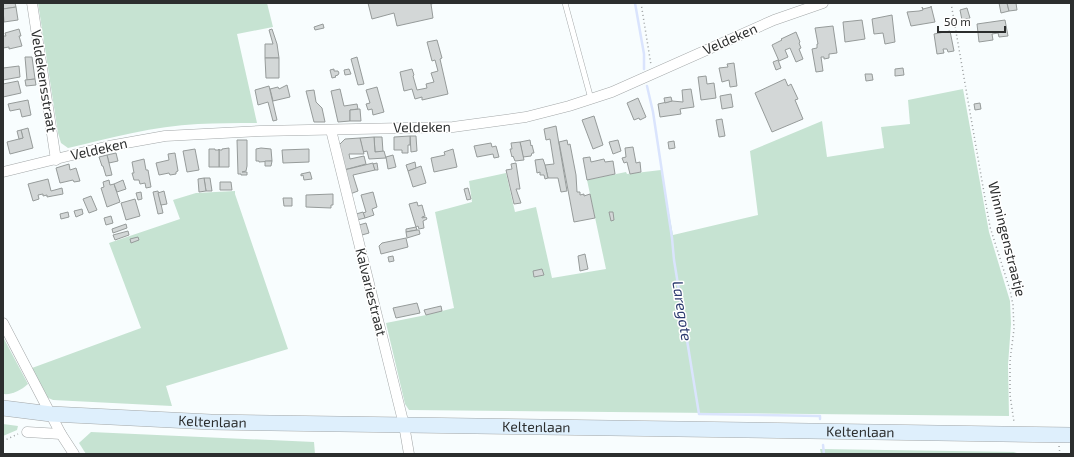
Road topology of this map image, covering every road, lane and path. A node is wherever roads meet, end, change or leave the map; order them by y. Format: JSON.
{"nodes":[{"id":1,"x":32,"y":3,"type":"edge"},
{"id":2,"x":565,"y":3,"type":"edge"},
{"id":3,"x":641,"y":3,"type":"edge"},
{"id":4,"x":822,"y":3,"type":"edge"},
{"id":5,"x":951,"y":3,"type":"edge"},
{"id":6,"x":652,"y":74,"type":"junction"},
{"id":7,"x":590,"y":99,"type":"junction"},
{"id":8,"x":331,"y":130,"type":"junction"},
{"id":9,"x":56,"y":160,"type":"junction"},
{"id":10,"x":3,"y":172,"type":"edge"},
{"id":11,"x":3,"y":323,"type":"edge"},
{"id":12,"x":3,"y":408,"type":"edge"},
{"id":13,"x":51,"y":414,"type":"junction"},
{"id":14,"x":404,"y":425,"type":"junction"},
{"id":15,"x":27,"y":432,"type":"joint"},
{"id":16,"x":61,"y":434,"type":"junction"},
{"id":17,"x":1015,"y":434,"type":"junction"},
{"id":18,"x":1071,"y":434,"type":"edge"},
{"id":19,"x":3,"y":441,"type":"edge"},
{"id":20,"x":74,"y":454,"type":"edge"},
{"id":21,"x":408,"y":454,"type":"edge"}],
"edges":[{"from":1,"to":9,"type":"street","name":"Veldekensstraat"},
{"from":2,"to":7,"type":"lane"},
{"from":3,"to":6,"type":"path"},
{"from":4,"to":6,"type":"street","name":"Veldeken"},
{"from":5,"to":17,"type":"path","name":"Winningenstraatje"},
{"from":6,"to":7,"type":"street","name":"Veldeken"},
{"from":7,"to":8,"type":"street","name":"Veldeken"},
{"from":8,"to":9,"type":"street","name":"Veldeken"},
{"from":8,"to":14,"type":"street","name":"Kalvariestraat"},
{"from":9,"to":10,"type":"street","name":"Veldeken"},
{"from":11,"to":13,"type":"street"},
{"from":12,"to":13,"type":"main road","name":"Keltenlaan"},
{"from":13,"to":14,"type":"main road","name":"Keltenlaan"},
{"from":13,"to":16,"type":"street"},
{"from":14,"to":17,"type":"main road","name":"Keltenlaan"},
{"from":14,"to":21,"type":"street","name":"Kalvariestraat"},
{"from":15,"to":16,"type":"street"},
{"from":15,"to":19,"type":"path"},
{"from":16,"to":20,"type":"street"},
{"from":17,"to":18,"type":"main road","name":"Keltenlaan"}]}
